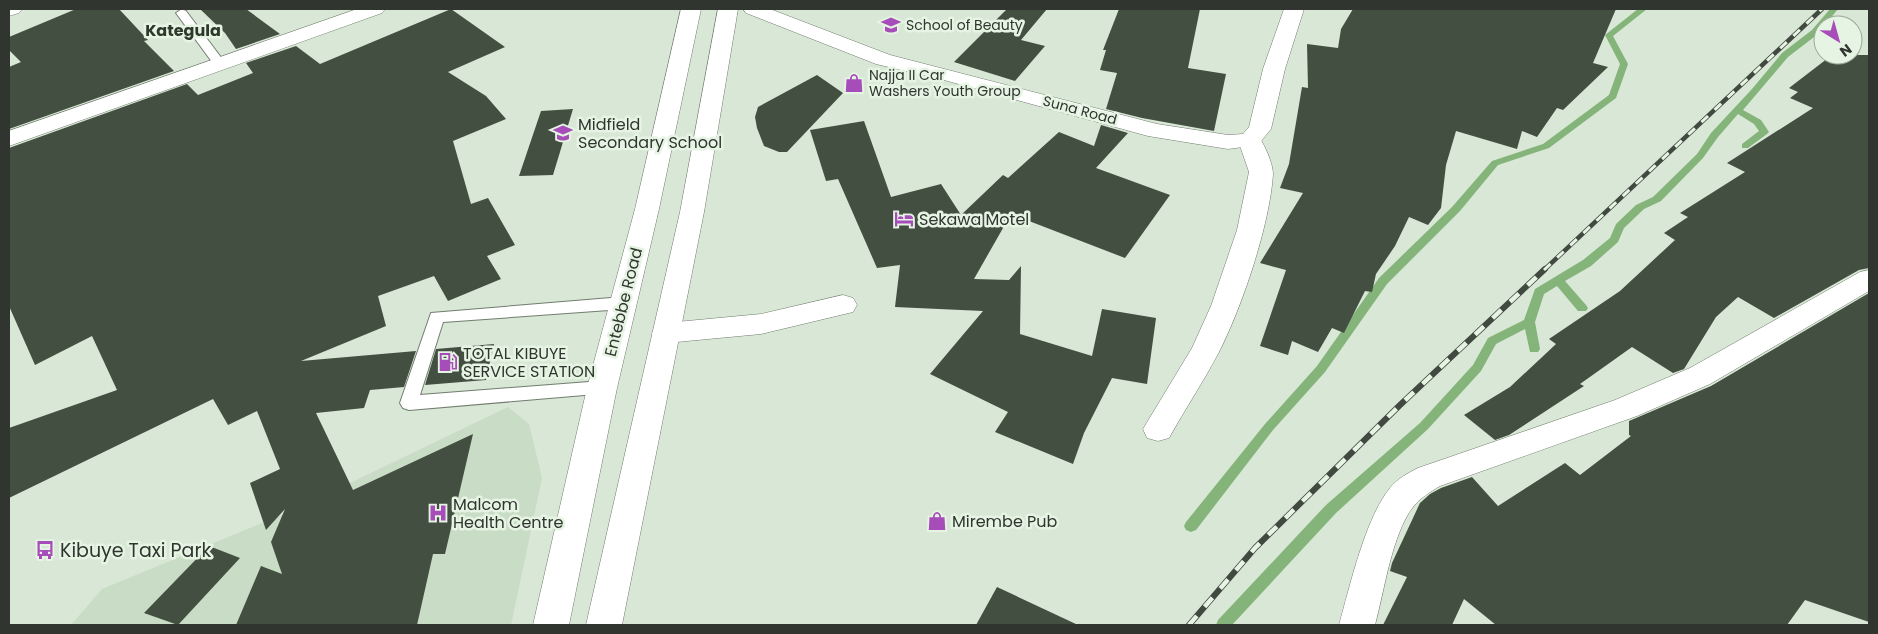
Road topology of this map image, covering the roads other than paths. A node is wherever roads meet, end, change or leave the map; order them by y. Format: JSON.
{"nodes":[{"id":1,"x":376,"y":9,"type":"edge"},
{"id":2,"x":691,"y":9,"type":"edge"},
{"id":3,"x":728,"y":9,"type":"edge"},
{"id":4,"x":753,"y":9,"type":"edge"},
{"id":5,"x":1294,"y":9,"type":"edge"},
{"id":6,"x":182,"y":13,"type":"dead end"},
{"id":7,"x":218,"y":63,"type":"junction"},
{"id":8,"x":9,"y":139,"type":"edge"},
{"id":9,"x":1250,"y":140,"type":"junction"},
{"id":10,"x":1869,"y":279,"type":"edge"},
{"id":11,"x":623,"y":303,"type":"junction"},
{"id":12,"x":843,"y":305,"type":"dead end"},
{"id":13,"x":666,"y":333,"type":"junction"},
{"id":14,"x":602,"y":388,"type":"junction"},
{"id":15,"x":1158,"y":429,"type":"dead end"},
{"id":16,"x":551,"y":625,"type":"edge"},
{"id":17,"x":604,"y":625,"type":"edge"},
{"id":18,"x":1357,"y":625,"type":"edge"}],
"edges":[{"from":1,"to":7,"type":"street"},
{"from":2,"to":11,"type":"street","name":"Entebbe Road"},
{"from":3,"to":13,"type":"street"},
{"from":4,"to":9,"type":"street","name":"Suna Road"},
{"from":5,"to":9,"type":"street"},
{"from":6,"to":7,"type":"lane"},
{"from":7,"to":8,"type":"street"},
{"from":9,"to":15,"type":"street"},
{"from":10,"to":18,"type":"street"},
{"from":11,"to":14,"type":"street","name":"Entebbe Road"},
{"from":11,"to":14,"type":"lane"},
{"from":12,"to":13,"type":"street"},
{"from":13,"to":17,"type":"street"},
{"from":14,"to":16,"type":"street","name":"Entebbe Road"}]}
